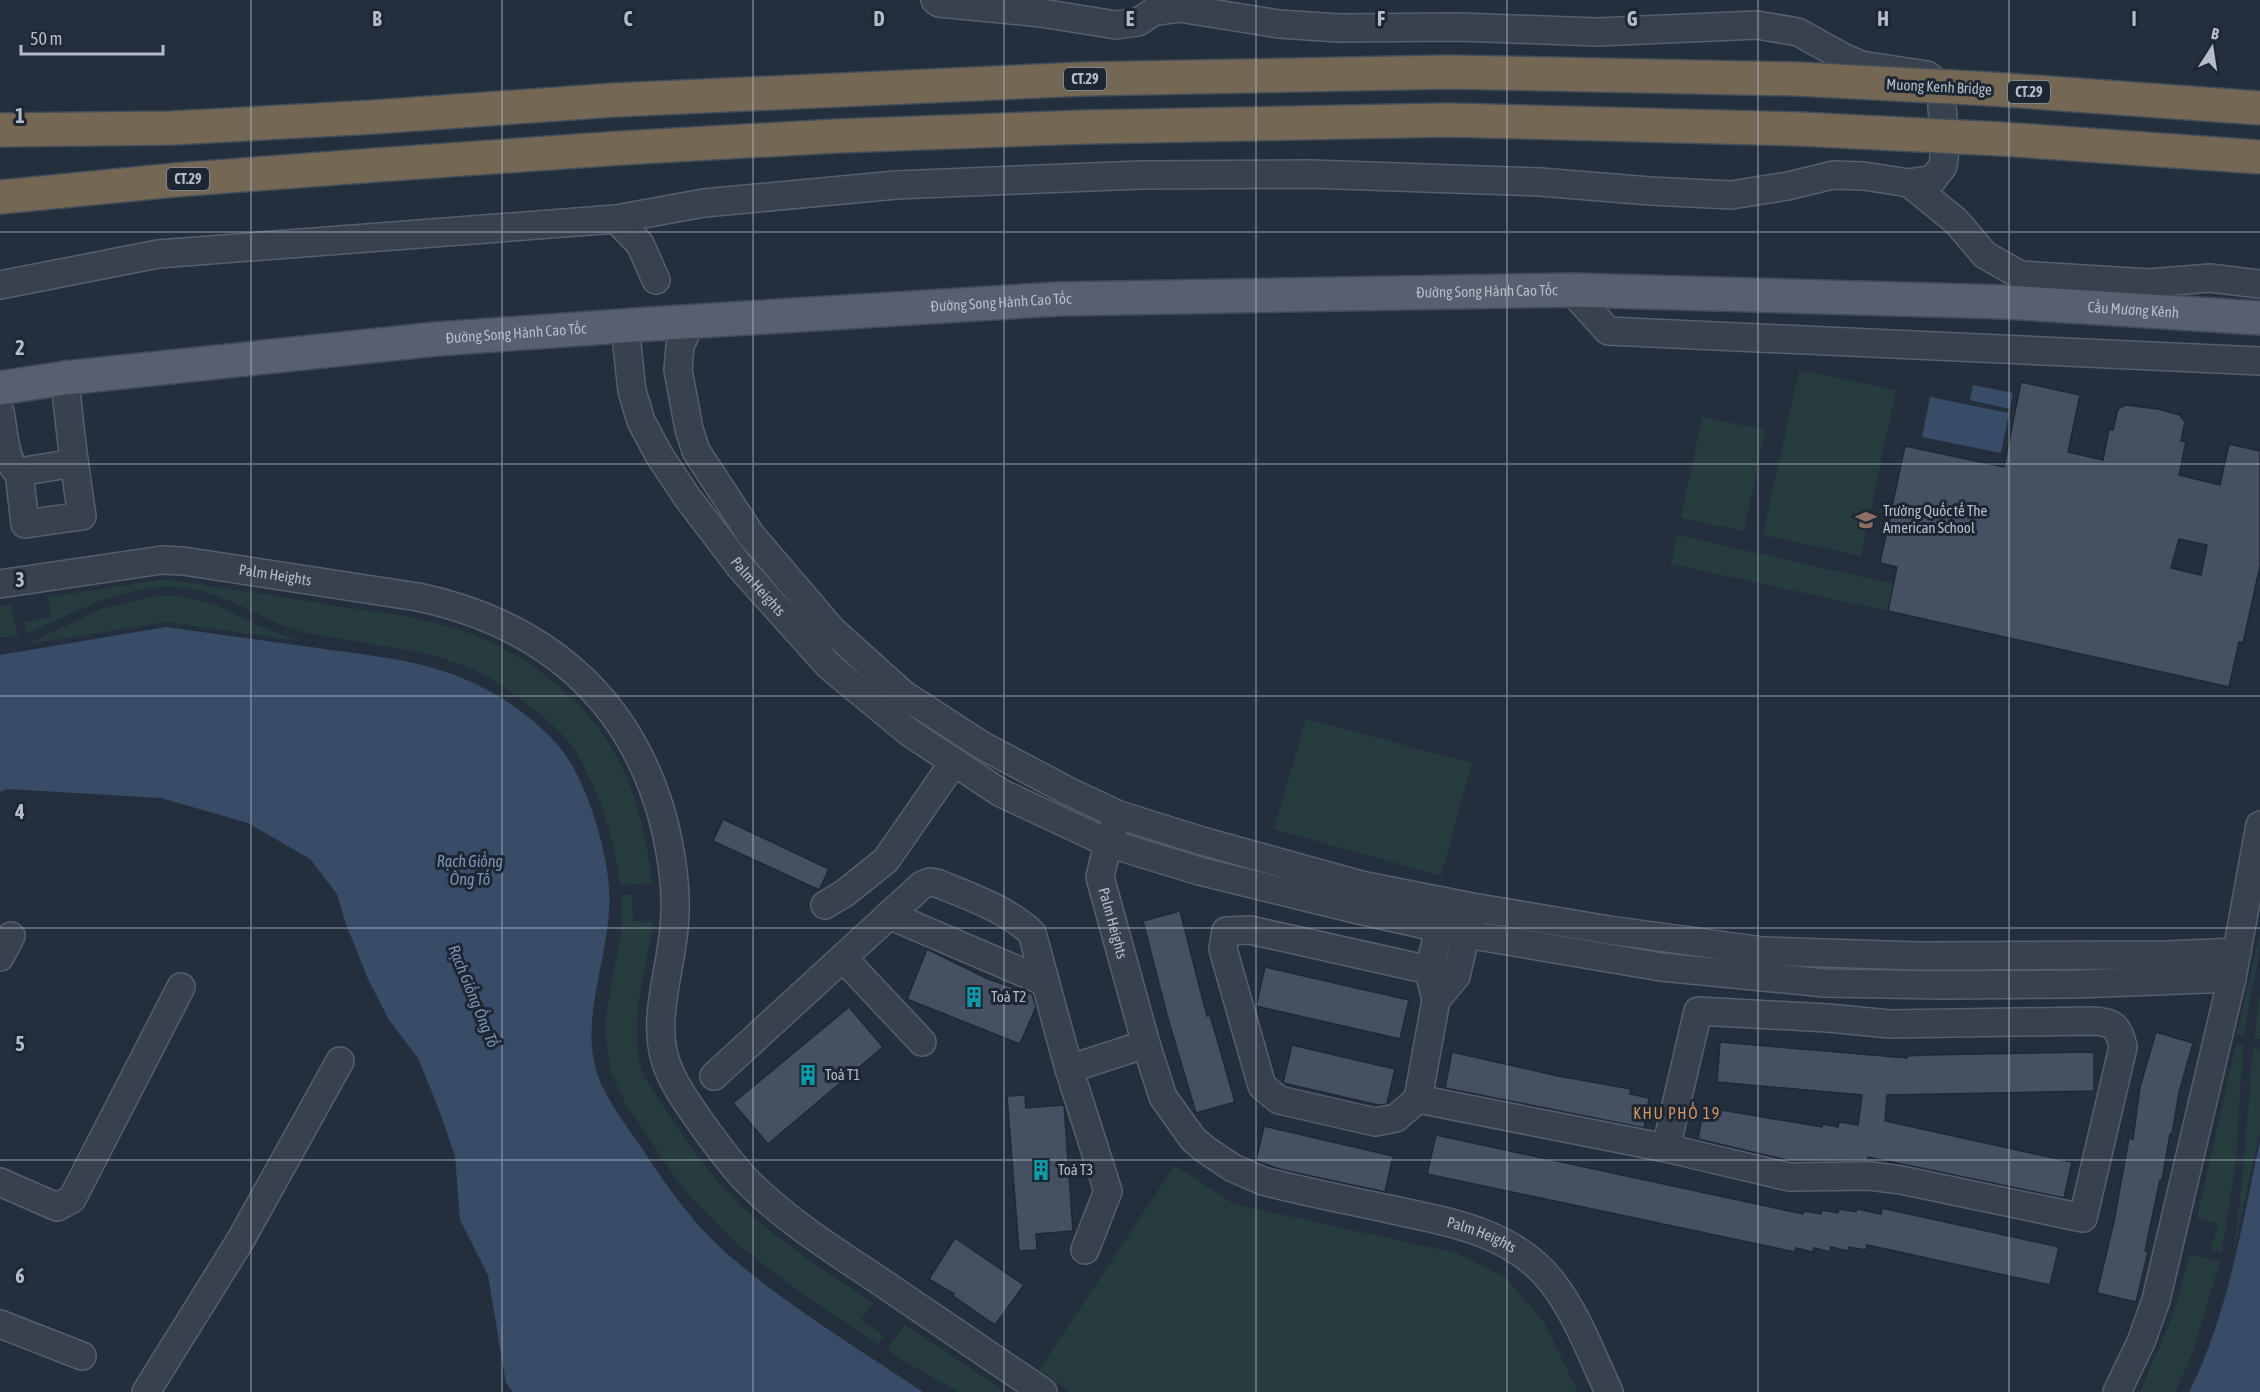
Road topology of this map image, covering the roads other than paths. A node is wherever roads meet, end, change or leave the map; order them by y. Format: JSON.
{"nodes":[{"id":1,"x":935,"y":0,"type":"edge"},
{"id":2,"x":2260,"y":108,"type":"edge"},
{"id":3,"x":0,"y":130,"type":"edge"},
{"id":4,"x":2260,"y":157,"type":"edge"},
{"id":5,"x":1909,"y":183,"type":"junction"},
{"id":6,"x":0,"y":197,"type":"edge"},
{"id":7,"x":616,"y":219,"type":"junction"},
{"id":8,"x":656,"y":280,"type":"dead end"},
{"id":9,"x":2260,"y":284,"type":"edge"},
{"id":10,"x":0,"y":285,"type":"edge"},
{"id":11,"x":1571,"y":290,"type":"junction"},
{"id":12,"x":2006,"y":302,"type":"joint"},
{"id":13,"x":2260,"y":318,"type":"edge"},
{"id":14,"x":691,"y":322,"type":"junction"},
{"id":15,"x":625,"y":326,"type":"junction"},
{"id":16,"x":2260,"y":361,"type":"edge"},
{"id":17,"x":65,"y":378,"type":"junction"},
{"id":18,"x":0,"y":388,"type":"edge"},
{"id":19,"x":0,"y":411,"type":"edge"},
{"id":20,"x":74,"y":463,"type":"junction"},
{"id":21,"x":19,"y":472,"type":"junction"},
{"id":22,"x":0,"y":584,"type":"edge"},
{"id":23,"x":954,"y":762,"type":"junction"},
{"id":24,"x":1119,"y":815,"type":"junction"},
{"id":25,"x":2260,"y":825,"type":"edge"},
{"id":26,"x":1108,"y":843,"type":"junction"},
{"id":27,"x":1446,"y":902,"type":"junction"},
{"id":28,"x":825,"y":905,"type":"dead end"},
{"id":29,"x":1472,"y":907,"type":"junction"},
{"id":30,"x":889,"y":915,"type":"junction"},
{"id":31,"x":1439,"y":928,"type":"junction"},
{"id":32,"x":1466,"y":934,"type":"junction"},
{"id":33,"x":2237,"y":952,"type":"junction"},
{"id":34,"x":843,"y":958,"type":"junction"},
{"id":35,"x":1429,"y":971,"type":"junction"},
{"id":36,"x":1456,"y":976,"type":"junction"},
{"id":37,"x":2232,"y":978,"type":"junction"},
{"id":38,"x":1045,"y":982,"type":"junction"},
{"id":39,"x":181,"y":987,"type":"dead end"},
{"id":40,"x":1436,"y":1000,"type":"junction"},
{"id":41,"x":922,"y":1042,"type":"dead end"},
{"id":42,"x":1146,"y":1044,"type":"junction"},
{"id":43,"x":340,"y":1061,"type":"dead end"},
{"id":44,"x":1069,"y":1069,"type":"junction"},
{"id":45,"x":714,"y":1076,"type":"dead end"},
{"id":46,"x":1418,"y":1099,"type":"junction"},
{"id":47,"x":1666,"y":1148,"type":"junction"},
{"id":48,"x":0,"y":1182,"type":"edge"},
{"id":49,"x":1085,"y":1250,"type":"dead end"},
{"id":50,"x":0,"y":1324,"type":"edge"},
{"id":51,"x":82,"y":1356,"type":"dead end"},
{"id":52,"x":146,"y":1392,"type":"edge"},
{"id":53,"x":1043,"y":1392,"type":"edge"},
{"id":54,"x":1609,"y":1392,"type":"edge"},
{"id":55,"x":2117,"y":1392,"type":"edge"}],
"edges":[{"from":1,"to":5,"type":"street"},
{"from":2,"to":3,"type":"highway","name":"Muong Kenh Bridge","number":"CT.29","bridge":true},
{"from":4,"to":6,"type":"highway","number":"CT.29","bridge":true},
{"from":5,"to":7,"type":"street"},
{"from":5,"to":9,"type":"street"},
{"from":7,"to":8,"type":"street"},
{"from":7,"to":10,"type":"street"},
{"from":11,"to":12,"type":"main road","name":"Đường Song Hành Cao Tốc"},
{"from":11,"to":14,"type":"main road","name":"Đường Song Hành Cao Tốc"},
{"from":11,"to":16,"type":"street"},
{"from":12,"to":13,"type":"main road","name":"Cầu Mương Kênh"},
{"from":14,"to":15,"type":"main road","name":"Đường Song Hành Cao Tốc"},
{"from":14,"to":24,"type":"street","name":"Palm Heights"},
{"from":15,"to":17,"type":"main road","name":"Đường Song Hành Cao Tốc"},
{"from":15,"to":23,"type":"street","name":"Palm Heights"},
{"from":17,"to":18,"type":"main road","name":"Đường Song Hành Cao Tốc"},
{"from":17,"to":20,"type":"street"},
{"from":19,"to":21,"type":"street"},
{"from":20,"to":21,"type":"street"},
{"from":20,"to":21,"type":"street"},
{"from":22,"to":53,"type":"street","name":"Palm Heights"},
{"from":23,"to":26,"type":"street","name":"Palm Heights"},
{"from":23,"to":28,"type":"street"},
{"from":24,"to":26,"type":"street"},
{"from":24,"to":27,"type":"street","name":"Palm Heights"},
{"from":25,"to":33,"type":"street"},
{"from":26,"to":31,"type":"street"},
{"from":26,"to":42,"type":"street","name":"Palm Heights"},
{"from":27,"to":29,"type":"street","name":"Palm Heights"},
{"from":27,"to":31,"type":"street"},
{"from":29,"to":32,"type":"street"},
{"from":29,"to":33,"type":"street","name":"Palm Heights"},
{"from":30,"to":34,"type":"street"},
{"from":30,"to":38,"type":"street"},
{"from":30,"to":38,"type":"street"},
{"from":31,"to":32,"type":"street"},
{"from":31,"to":35,"type":"street"},
{"from":32,"to":36,"type":"street"},
{"from":32,"to":37,"type":"street"},
{"from":33,"to":37,"type":"street"},
{"from":34,"to":41,"type":"street"},
{"from":34,"to":45,"type":"street"},
{"from":35,"to":36,"type":"street"},
{"from":35,"to":40,"type":"street"},
{"from":35,"to":46,"type":"street"},
{"from":36,"to":40,"type":"street"},
{"from":37,"to":55,"type":"street"},
{"from":38,"to":44,"type":"street"},
{"from":39,"to":48,"type":"street"},
{"from":40,"to":46,"type":"street"},
{"from":42,"to":44,"type":"street"},
{"from":42,"to":54,"type":"street","name":"Palm Heights"},
{"from":43,"to":52,"type":"street"},
{"from":44,"to":49,"type":"street"},
{"from":46,"to":47,"type":"street"},
{"from":47,"to":47,"type":"street"},
{"from":50,"to":51,"type":"street"}]}
